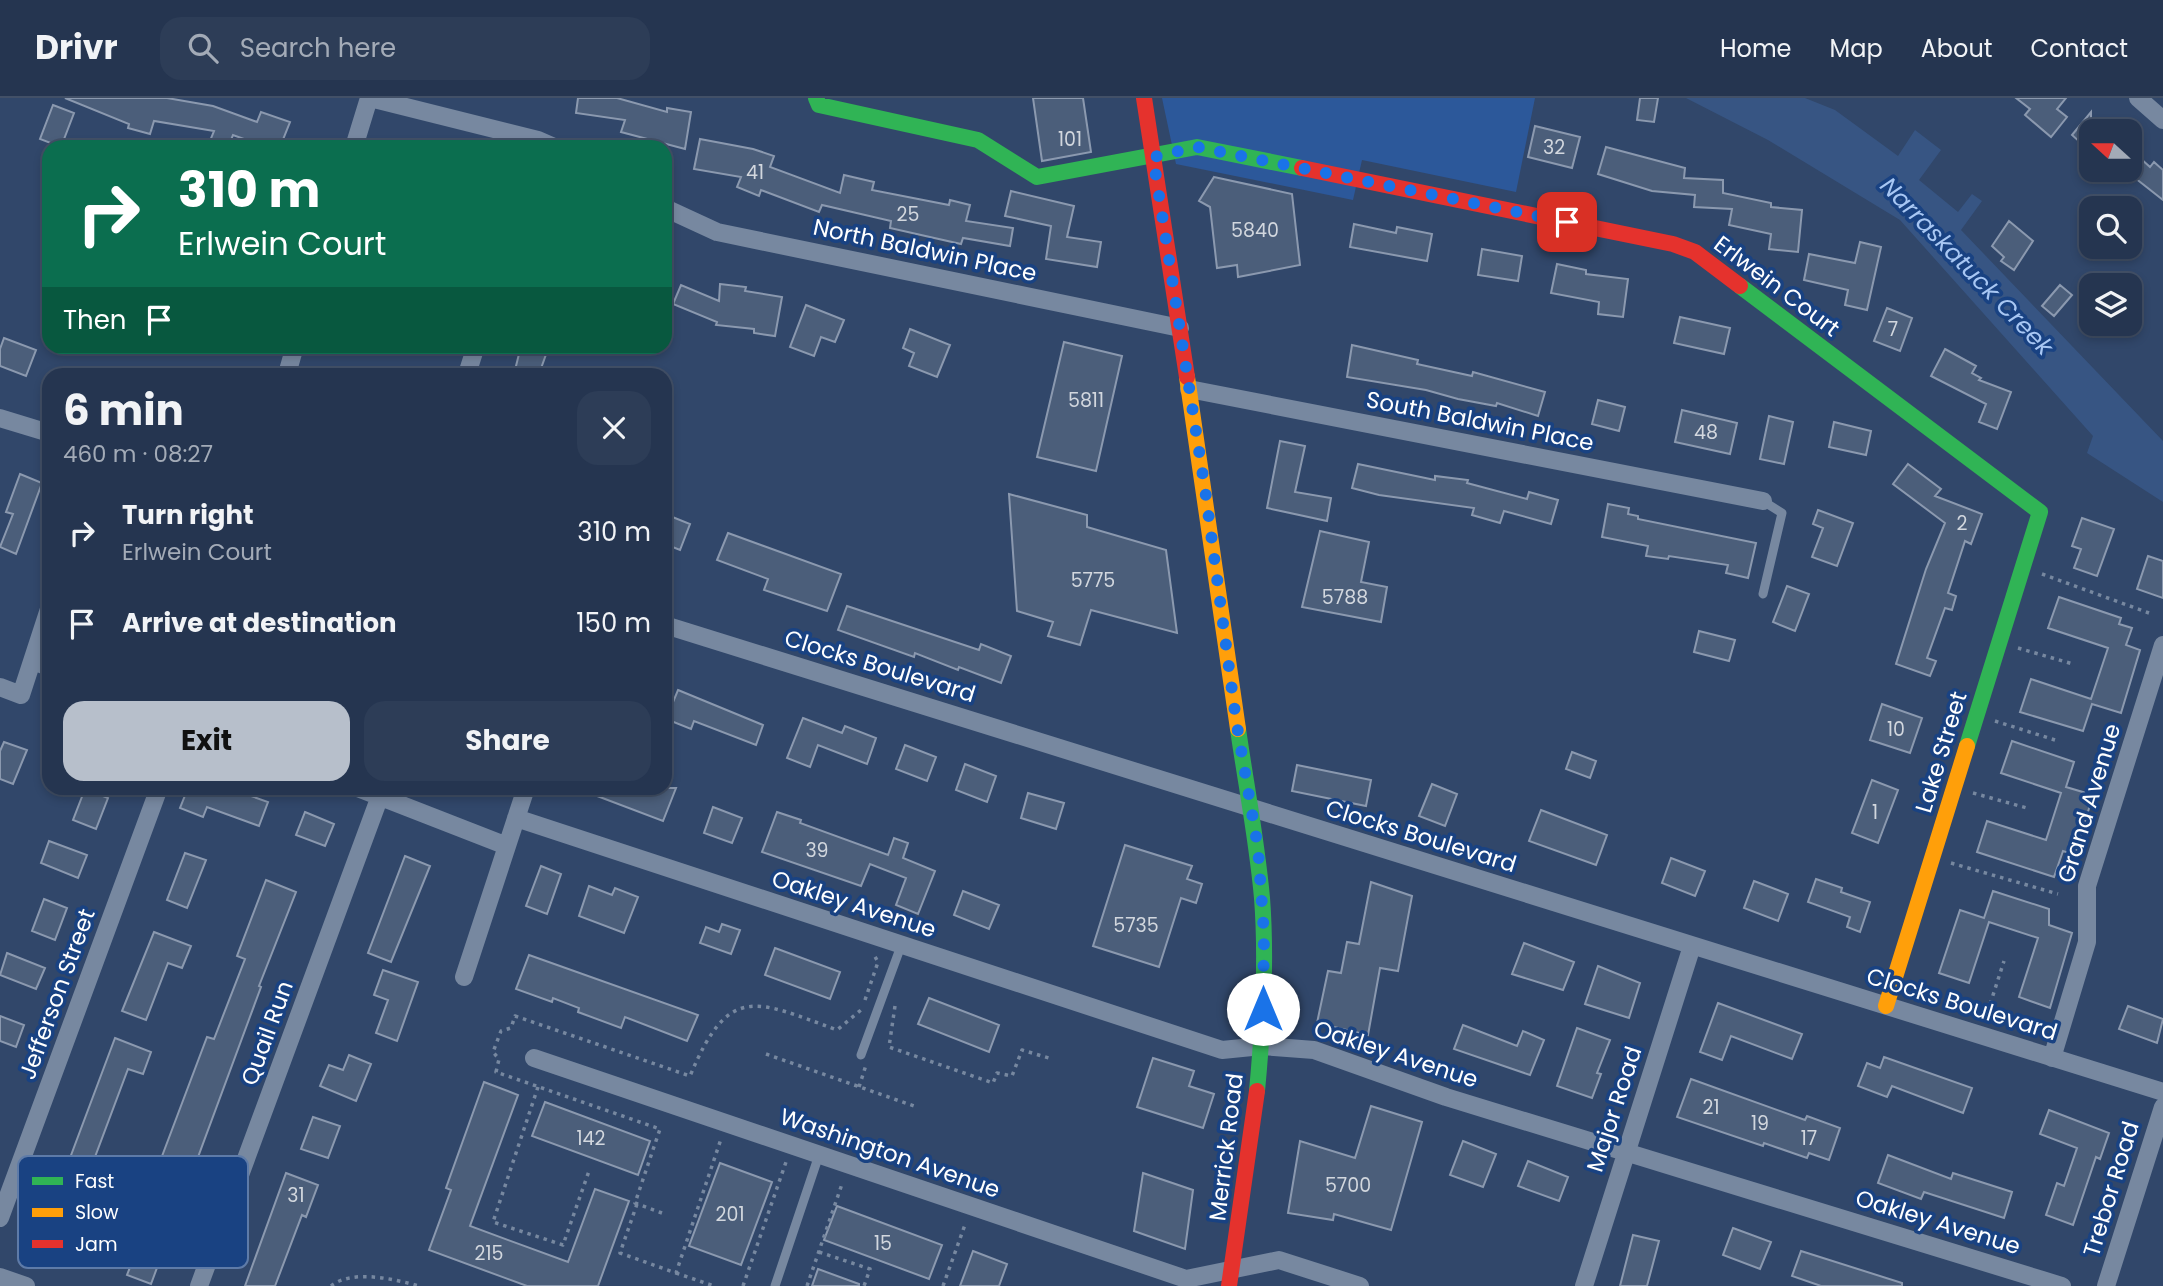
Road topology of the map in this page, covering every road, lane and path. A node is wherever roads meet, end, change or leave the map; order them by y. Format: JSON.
{"nodes":[{"id":1,"x":370,"y":98,"type":"edge"},
{"id":2,"x":1143,"y":98,"type":"edge"},
{"id":3,"x":2138,"y":98,"type":"edge"},
{"id":4,"x":818,"y":102,"type":"edge"},
{"id":5,"x":2163,"y":120,"type":"edge"},
{"id":6,"x":356,"y":140,"type":"edge"},
{"id":7,"x":524,"y":140,"type":"edge"},
{"id":8,"x":1153,"y":157,"type":"junction"},
{"id":9,"x":672,"y":211,"type":"edge"},
{"id":10,"x":1180,"y":328,"type":"junction"},
{"id":11,"x":1189,"y":389,"type":"junction"},
{"id":12,"x":0,"y":418,"type":"edge"},
{"id":13,"x":42,"y":431,"type":"edge"},
{"id":14,"x":1762,"y":501,"type":"joint"},
{"id":15,"x":2040,"y":512,"type":"joint"},
{"id":16,"x":2023,"y":567,"type":"junction"},
{"id":17,"x":1763,"y":594,"type":"dead end"},
{"id":18,"x":2149,"y":612,"type":"dead end"},
{"id":19,"x":672,"y":627,"type":"edge"},
{"id":20,"x":2000,"y":642,"type":"junction"},
{"id":21,"x":2163,"y":645,"type":"edge"},
{"id":22,"x":41,"y":664,"type":"edge"},
{"id":23,"x":2073,"y":664,"type":"dead end"},
{"id":24,"x":0,"y":687,"type":"edge"},
{"id":25,"x":1977,"y":715,"type":"junction"},
{"id":26,"x":2055,"y":740,"type":"dead end"},
{"id":27,"x":1954,"y":787,"type":"junction"},
{"id":28,"x":156,"y":795,"type":"edge"},
{"id":29,"x":524,"y":795,"type":"edge"},
{"id":30,"x":380,"y":796,"type":"joint"},
{"id":31,"x":1252,"y":808,"type":"junction"},
{"id":32,"x":2027,"y":808,"type":"dead end"},
{"id":33,"x":516,"y":818,"type":"junction"},
{"id":34,"x":507,"y":846,"type":"junction"},
{"id":35,"x":1932,"y":858,"type":"junction"},
{"id":36,"x":2057,"y":894,"type":"dead end"},
{"id":37,"x":879,"y":939,"type":"junction"},
{"id":38,"x":901,"y":946,"type":"junction"},
{"id":39,"x":1692,"y":946,"type":"junction"},
{"id":40,"x":2004,"y":961,"type":"dead end"},
{"id":41,"x":464,"y":977,"type":"dead end"},
{"id":42,"x":895,"y":1001,"type":"dead end"},
{"id":43,"x":1886,"y":1006,"type":"junction"},
{"id":44,"x":1980,"y":1035,"type":"junction"},
{"id":45,"x":1262,"y":1046,"type":"junction"},
{"id":46,"x":766,"y":1054,"type":"dead end"},
{"id":47,"x":865,"y":1056,"type":"joint"},
{"id":48,"x":534,"y":1058,"type":"dead end"},
{"id":49,"x":2052,"y":1058,"type":"junction"},
{"id":50,"x":1052,"y":1059,"type":"dead end"},
{"id":51,"x":538,"y":1087,"type":"junction"},
{"id":52,"x":859,"y":1087,"type":"junction"},
{"id":53,"x":2163,"y":1092,"type":"edge"},
{"id":54,"x":914,"y":1106,"type":"dead end"},
{"id":55,"x":2163,"y":1107,"type":"edge"},
{"id":56,"x":722,"y":1137,"type":"dead end"},
{"id":57,"x":1627,"y":1151,"type":"junction"},
{"id":58,"x":819,"y":1155,"type":"junction"},
{"id":59,"x":23,"y":1156,"type":"edge"},
{"id":60,"x":247,"y":1156,"type":"edge"},
{"id":61,"x":787,"y":1161,"type":"dead end"},
{"id":62,"x":18,"y":1169,"type":"edge"},
{"id":63,"x":589,"y":1171,"type":"dead end"},
{"id":64,"x":842,"y":1184,"type":"dead end"},
{"id":65,"x":637,"y":1204,"type":"junction"},
{"id":66,"x":972,"y":1207,"type":"junction"},
{"id":67,"x":662,"y":1213,"type":"dead end"},
{"id":68,"x":0,"y":1218,"type":"edge"},
{"id":69,"x":819,"y":1252,"type":"junction"},
{"id":70,"x":206,"y":1268,"type":"edge"},
{"id":71,"x":676,"y":1273,"type":"junction"},
{"id":72,"x":0,"y":1277,"type":"edge"},
{"id":73,"x":1230,"y":1278,"type":"edge"},
{"id":74,"x":26,"y":1286,"type":"edge"},
{"id":75,"x":199,"y":1286,"type":"edge"},
{"id":76,"x":331,"y":1286,"type":"edge"},
{"id":77,"x":419,"y":1286,"type":"edge"},
{"id":78,"x":714,"y":1286,"type":"edge"},
{"id":79,"x":743,"y":1286,"type":"edge"},
{"id":80,"x":775,"y":1286,"type":"edge"},
{"id":81,"x":807,"y":1286,"type":"edge"},
{"id":82,"x":864,"y":1286,"type":"edge"},
{"id":83,"x":943,"y":1286,"type":"edge"},
{"id":84,"x":1360,"y":1286,"type":"edge"},
{"id":85,"x":1584,"y":1286,"type":"edge"},
{"id":86,"x":2062,"y":1286,"type":"edge"},
{"id":87,"x":2106,"y":1286,"type":"edge"}],
"edges":[{"from":1,"to":6,"type":"street"},
{"from":1,"to":7,"type":"street"},
{"from":2,"to":8,"type":"street","name":"Merrick Road"},
{"from":3,"to":5,"type":"street"},
{"from":4,"to":8,"type":"street","name":"Erlwein Court"},
{"from":8,"to":10,"type":"street","name":"Merrick Road"},
{"from":8,"to":15,"type":"street","name":"Erlwein Court"},
{"from":9,"to":10,"type":"street","name":"North Baldwin Place"},
{"from":10,"to":11,"type":"street","name":"Merrick Road"},
{"from":11,"to":14,"type":"street","name":"South Baldwin Place"},
{"from":11,"to":31,"type":"street","name":"Merrick Road"},
{"from":12,"to":13,"type":"street"},
{"from":14,"to":17,"type":"lane"},
{"from":15,"to":16,"type":"street","name":"Lake Street"},
{"from":16,"to":18,"type":"path"},
{"from":16,"to":20,"type":"street","name":"Lake Street"},
{"from":19,"to":31,"type":"street","name":"Clocks Boulevard"},
{"from":20,"to":23,"type":"path"},
{"from":20,"to":25,"type":"street","name":"Lake Street"},
{"from":21,"to":49,"type":"street","name":"Grand Avenue"},
{"from":22,"to":24,"type":"street"},
{"from":25,"to":26,"type":"path"},
{"from":25,"to":27,"type":"street","name":"Lake Street"},
{"from":27,"to":32,"type":"path"},
{"from":27,"to":35,"type":"street","name":"Lake Street"},
{"from":28,"to":59,"type":"street","name":"Jefferson Street"},
{"from":29,"to":33,"type":"street"},
{"from":30,"to":34,"type":"street"},
{"from":30,"to":60,"type":"street","name":"Quail Run"},
{"from":31,"to":39,"type":"street","name":"Clocks Boulevard"},
{"from":31,"to":45,"type":"street","name":"Merrick Road"},
{"from":33,"to":34,"type":"street"},
{"from":33,"to":37,"type":"street","name":"Oakley Avenue"},
{"from":34,"to":41,"type":"street"},
{"from":35,"to":36,"type":"path"},
{"from":35,"to":43,"type":"street","name":"Lake Street"},
{"from":37,"to":38,"type":"street","name":"Oakley Avenue"},
{"from":37,"to":51,"type":"path"},
{"from":38,"to":45,"type":"street","name":"Oakley Avenue"},
{"from":38,"to":47,"type":"lane"},
{"from":39,"to":43,"type":"street","name":"Clocks Boulevard"},
{"from":39,"to":57,"type":"street","name":"Major Road"},
{"from":40,"to":44,"type":"path"},
{"from":42,"to":50,"type":"path"},
{"from":43,"to":44,"type":"street","name":"Clocks Boulevard"},
{"from":44,"to":49,"type":"street","name":"Clocks Boulevard"},
{"from":45,"to":57,"type":"street","name":"Oakley Avenue"},
{"from":45,"to":73,"type":"street","name":"Merrick Road"},
{"from":46,"to":52,"type":"path"},
{"from":47,"to":52,"type":"path"},
{"from":48,"to":58,"type":"street","name":"Washington Avenue"},
{"from":49,"to":53,"type":"street","name":"Clocks Boulevard"},
{"from":51,"to":63,"type":"path"},
{"from":51,"to":65,"type":"path"},
{"from":52,"to":54,"type":"path"},
{"from":55,"to":87,"type":"street","name":"Trebor Road"},
{"from":56,"to":71,"type":"path"},
{"from":57,"to":85,"type":"street","name":"Major Road"},
{"from":57,"to":86,"type":"street","name":"Oakley Avenue"},
{"from":58,"to":66,"type":"street","name":"Washington Avenue"},
{"from":58,"to":80,"type":"lane"},
{"from":61,"to":79,"type":"path"},
{"from":62,"to":68,"type":"street","name":"Jefferson Street"},
{"from":64,"to":69,"type":"path"},
{"from":65,"to":67,"type":"path"},
{"from":65,"to":71,"type":"path"},
{"from":66,"to":73,"type":"street","name":"Washington Avenue"},
{"from":66,"to":83,"type":"path"},
{"from":69,"to":81,"type":"path"},
{"from":69,"to":82,"type":"path"},
{"from":70,"to":75,"type":"street","name":"Quail Run"},
{"from":71,"to":78,"type":"path"},
{"from":72,"to":74,"type":"street"},
{"from":73,"to":84,"type":"street","name":"Washington Avenue"},
{"from":76,"to":77,"type":"path"}]}
